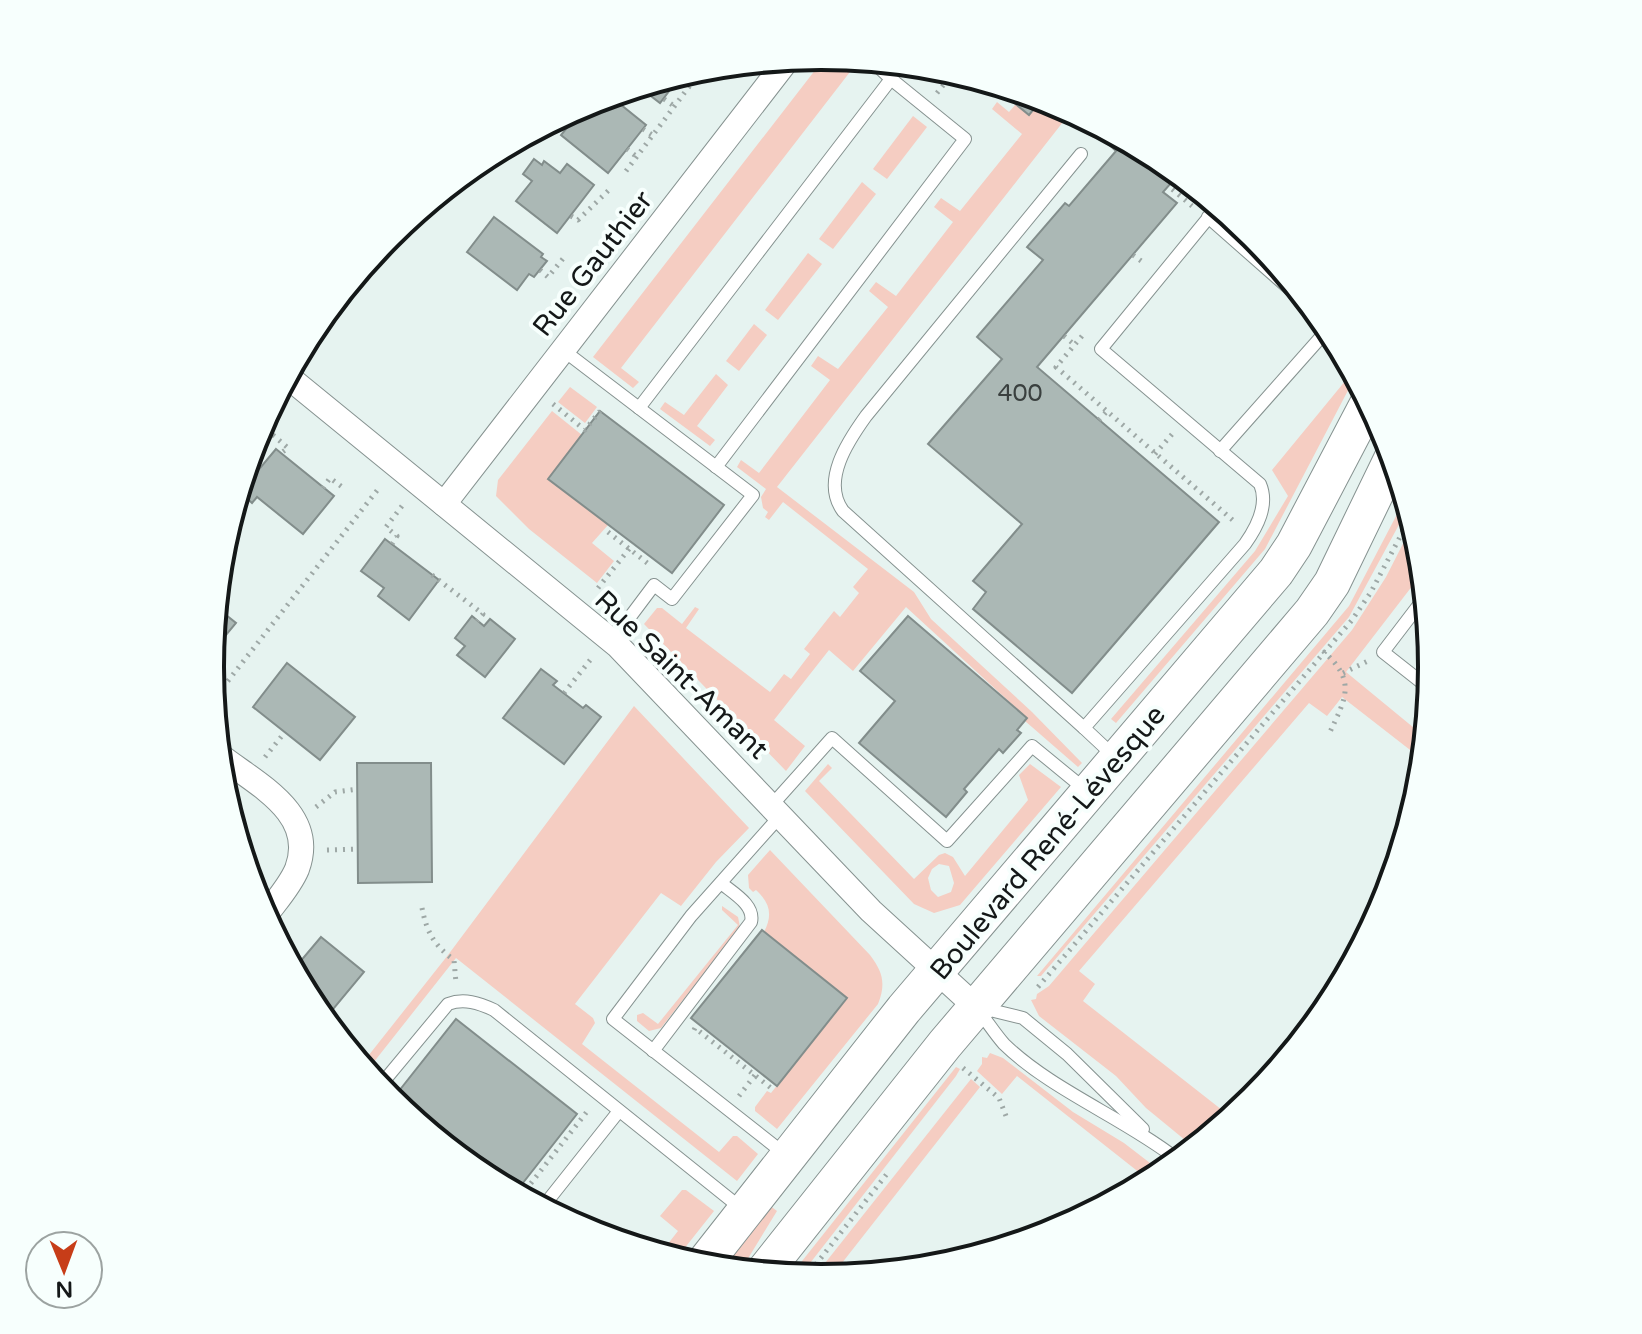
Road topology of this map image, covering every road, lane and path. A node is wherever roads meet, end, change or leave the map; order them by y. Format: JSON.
{"nodes":[{"id":1,"x":778,"y":71,"type":"edge"},
{"id":2,"x":885,"y":74,"type":"edge"},
{"id":3,"x":891,"y":79,"type":"junction"},
{"id":4,"x":945,"y":83,"type":"edge"},
{"id":5,"x":691,"y":84,"type":"edge"},
{"id":6,"x":937,"y":93,"type":"dead end"},
{"id":7,"x":664,"y":99,"type":"dead end"},
{"id":8,"x":674,"y":106,"type":"junction"},
{"id":9,"x":643,"y":129,"type":"dead end"},
{"id":10,"x":654,"y":136,"type":"junction"},
{"id":11,"x":627,"y":149,"type":"dead end"},
{"id":12,"x":1081,"y":154,"type":"dead end"},
{"id":13,"x":637,"y":157,"type":"junction"},
{"id":14,"x":626,"y":171,"type":"dead end"},
{"id":15,"x":611,"y":188,"type":"dead end"},
{"id":16,"x":1210,"y":214,"type":"edge"},
{"id":17,"x":571,"y":216,"type":"dead end"},
{"id":18,"x":1208,"y":217,"type":"junction"},
{"id":19,"x":566,"y":255,"type":"dead end"},
{"id":20,"x":1133,"y":255,"type":"dead end"},
{"id":21,"x":1144,"y":263,"type":"dead end"},
{"id":22,"x":1261,"y":264,"type":"edge"},
{"id":23,"x":540,"y":270,"type":"dead end"},
{"id":24,"x":1064,"y":336,"type":"dead end"},
{"id":25,"x":1319,"y":338,"type":"edge"},
{"id":26,"x":1075,"y":345,"type":"dead end"},
{"id":27,"x":563,"y":350,"type":"junction"},
{"id":28,"x":296,"y":383,"type":"edge"},
{"id":29,"x":552,"y":403,"type":"dead end"},
{"id":30,"x":639,"y":408,"type":"junction"},
{"id":31,"x":600,"y":411,"type":"dead end"},
{"id":32,"x":1107,"y":411,"type":"dead end"},
{"id":33,"x":1362,"y":415,"type":"edge"},
{"id":34,"x":1099,"y":420,"type":"dead end"},
{"id":35,"x":273,"y":435,"type":"dead end"},
{"id":36,"x":1220,"y":451,"type":"junction"},
{"id":37,"x":281,"y":453,"type":"dead end"},
{"id":38,"x":716,"y":467,"type":"junction"},
{"id":39,"x":1385,"y":473,"type":"edge"},
{"id":40,"x":1182,"y":477,"type":"dead end"},
{"id":41,"x":1175,"y":485,"type":"dead end"},
{"id":42,"x":323,"y":488,"type":"dead end"},
{"id":43,"x":379,"y":488,"type":"dead end"},
{"id":44,"x":345,"y":489,"type":"dead end"},
{"id":45,"x":444,"y":504,"type":"junction"},
{"id":46,"x":402,"y":506,"type":"dead end"},
{"id":47,"x":608,"y":532,"type":"dead end"},
{"id":48,"x":392,"y":544,"type":"dead end"},
{"id":49,"x":432,"y":575,"type":"dead end"},
{"id":50,"x":598,"y":588,"type":"dead end"},
{"id":51,"x":1415,"y":610,"type":"edge"},
{"id":52,"x":477,"y":621,"type":"dead end"},
{"id":53,"x":612,"y":641,"type":"junction"},
{"id":54,"x":1313,"y":643,"type":"dead end"},
{"id":55,"x":591,"y":659,"type":"dead end"},
{"id":56,"x":1418,"y":679,"type":"edge"},
{"id":57,"x":224,"y":685,"type":"edge"},
{"id":58,"x":564,"y":693,"type":"dead end"},
{"id":59,"x":1084,"y":728,"type":"junction"},
{"id":60,"x":1329,"y":734,"type":"dead end"},
{"id":61,"x":1118,"y":760,"type":"junction"},
{"id":62,"x":232,"y":765,"type":"edge"},
{"id":63,"x":358,"y":789,"type":"dead end"},
{"id":64,"x":1089,"y":793,"type":"junction"},
{"id":65,"x":776,"y":810,"type":"junction"},
{"id":66,"x":296,"y":823,"type":"junction"},
{"id":67,"x":721,"y":883,"type":"junction"},
{"id":68,"x":273,"y":904,"type":"edge"},
{"id":69,"x":422,"y":908,"type":"dead end"},
{"id":70,"x":936,"y":972,"type":"junction"},
{"id":71,"x":458,"y":1000,"type":"junction"},
{"id":72,"x":976,"y":1007,"type":"junction"},
{"id":73,"x":686,"y":1039,"type":"dead end"},
{"id":74,"x":653,"y":1051,"type":"junction"},
{"id":75,"x":956,"y":1062,"type":"dead end"},
{"id":76,"x":387,"y":1077,"type":"edge"},
{"id":77,"x":771,"y":1088,"type":"dead end"},
{"id":78,"x":619,"y":1111,"type":"junction"},
{"id":79,"x":585,"y":1113,"type":"dead end"},
{"id":80,"x":1006,"y":1116,"type":"dead end"},
{"id":81,"x":1159,"y":1145,"type":"junction"},
{"id":82,"x":1168,"y":1152,"type":"edge"},
{"id":83,"x":788,"y":1156,"type":"junction"},
{"id":84,"x":527,"y":1187,"type":"edge"},
{"id":85,"x":550,"y":1198,"type":"edge"},
{"id":86,"x":745,"y":1211,"type":"junction"},
{"id":87,"x":711,"y":1254,"type":"edge"},
{"id":88,"x":772,"y":1262,"type":"edge"}],
"edges":[{"from":1,"to":27,"type":"street","name":"Rue Gauthier"},
{"from":2,"to":3,"type":"lane"},
{"from":3,"to":30,"type":"lane"},
{"from":3,"to":38,"type":"lane"},
{"from":4,"to":6,"type":"path"},
{"from":5,"to":8,"type":"path"},
{"from":7,"to":8,"type":"path"},
{"from":8,"to":10,"type":"path"},
{"from":9,"to":10,"type":"path"},
{"from":10,"to":13,"type":"path"},
{"from":11,"to":13,"type":"path"},
{"from":12,"to":59,"type":"lane"},
{"from":13,"to":14,"type":"path"},
{"from":15,"to":17,"type":"path"},
{"from":16,"to":18,"type":"lane"},
{"from":18,"to":22,"type":"lane"},
{"from":18,"to":36,"type":"lane"},
{"from":19,"to":23,"type":"path"},
{"from":20,"to":21,"type":"path"},
{"from":24,"to":26,"type":"path"},
{"from":25,"to":36,"type":"lane"},
{"from":27,"to":30,"type":"lane"},
{"from":27,"to":45,"type":"street","name":"Rue Gauthier"},
{"from":28,"to":45,"type":"street","name":"Rue Saint-Amant"},
{"from":29,"to":31,"type":"path"},
{"from":30,"to":38,"type":"lane"},
{"from":32,"to":34,"type":"path"},
{"from":33,"to":61,"type":"main road","name":"Boulevard René-Lévesque"},
{"from":35,"to":37,"type":"path"},
{"from":36,"to":59,"type":"lane"},
{"from":38,"to":53,"type":"lane"},
{"from":39,"to":72,"type":"main road","name":"Boulevard René-Lévesque"},
{"from":40,"to":41,"type":"path"},
{"from":42,"to":44,"type":"path"},
{"from":43,"to":57,"type":"path"},
{"from":45,"to":53,"type":"street","name":"Rue Saint-Amant"},
{"from":46,"to":48,"type":"path"},
{"from":47,"to":50,"type":"path"},
{"from":49,"to":52,"type":"path"},
{"from":51,"to":56,"type":"lane"},
{"from":53,"to":65,"type":"street","name":"Rue Saint-Amant"},
{"from":54,"to":60,"type":"path"},
{"from":55,"to":58,"type":"path"},
{"from":59,"to":61,"type":"lane"},
{"from":61,"to":64,"type":"main road","name":"Boulevard René-Lévesque"},
{"from":62,"to":66,"type":"street"},
{"from":63,"to":66,"type":"path"},
{"from":64,"to":65,"type":"lane"},
{"from":64,"to":70,"type":"main road","name":"Boulevard René-Lévesque"},
{"from":65,"to":67,"type":"lane"},
{"from":65,"to":70,"type":"street","name":"Rue Saint-Amant"},
{"from":66,"to":68,"type":"street"},
{"from":67,"to":74,"type":"lane"},
{"from":67,"to":74,"type":"lane"},
{"from":69,"to":71,"type":"path"},
{"from":70,"to":72,"type":"street","name":"Rue Saint-Amant"},
{"from":70,"to":83,"type":"main road","name":"Boulevard René-Lévesque"},
{"from":71,"to":76,"type":"lane"},
{"from":71,"to":78,"type":"lane"},
{"from":72,"to":81,"type":"lane"},
{"from":72,"to":81,"type":"lane"},
{"from":72,"to":88,"type":"main road","name":"Boulevard René-Lévesque"},
{"from":73,"to":77,"type":"path"},
{"from":74,"to":83,"type":"lane"},
{"from":75,"to":80,"type":"path"},
{"from":78,"to":85,"type":"lane"},
{"from":78,"to":86,"type":"lane"},
{"from":79,"to":84,"type":"path"},
{"from":81,"to":82,"type":"lane"},
{"from":83,"to":86,"type":"main road","name":"Boulevard René-Lévesque"},
{"from":86,"to":87,"type":"main road","name":"Boulevard René-Lévesque"}]}
